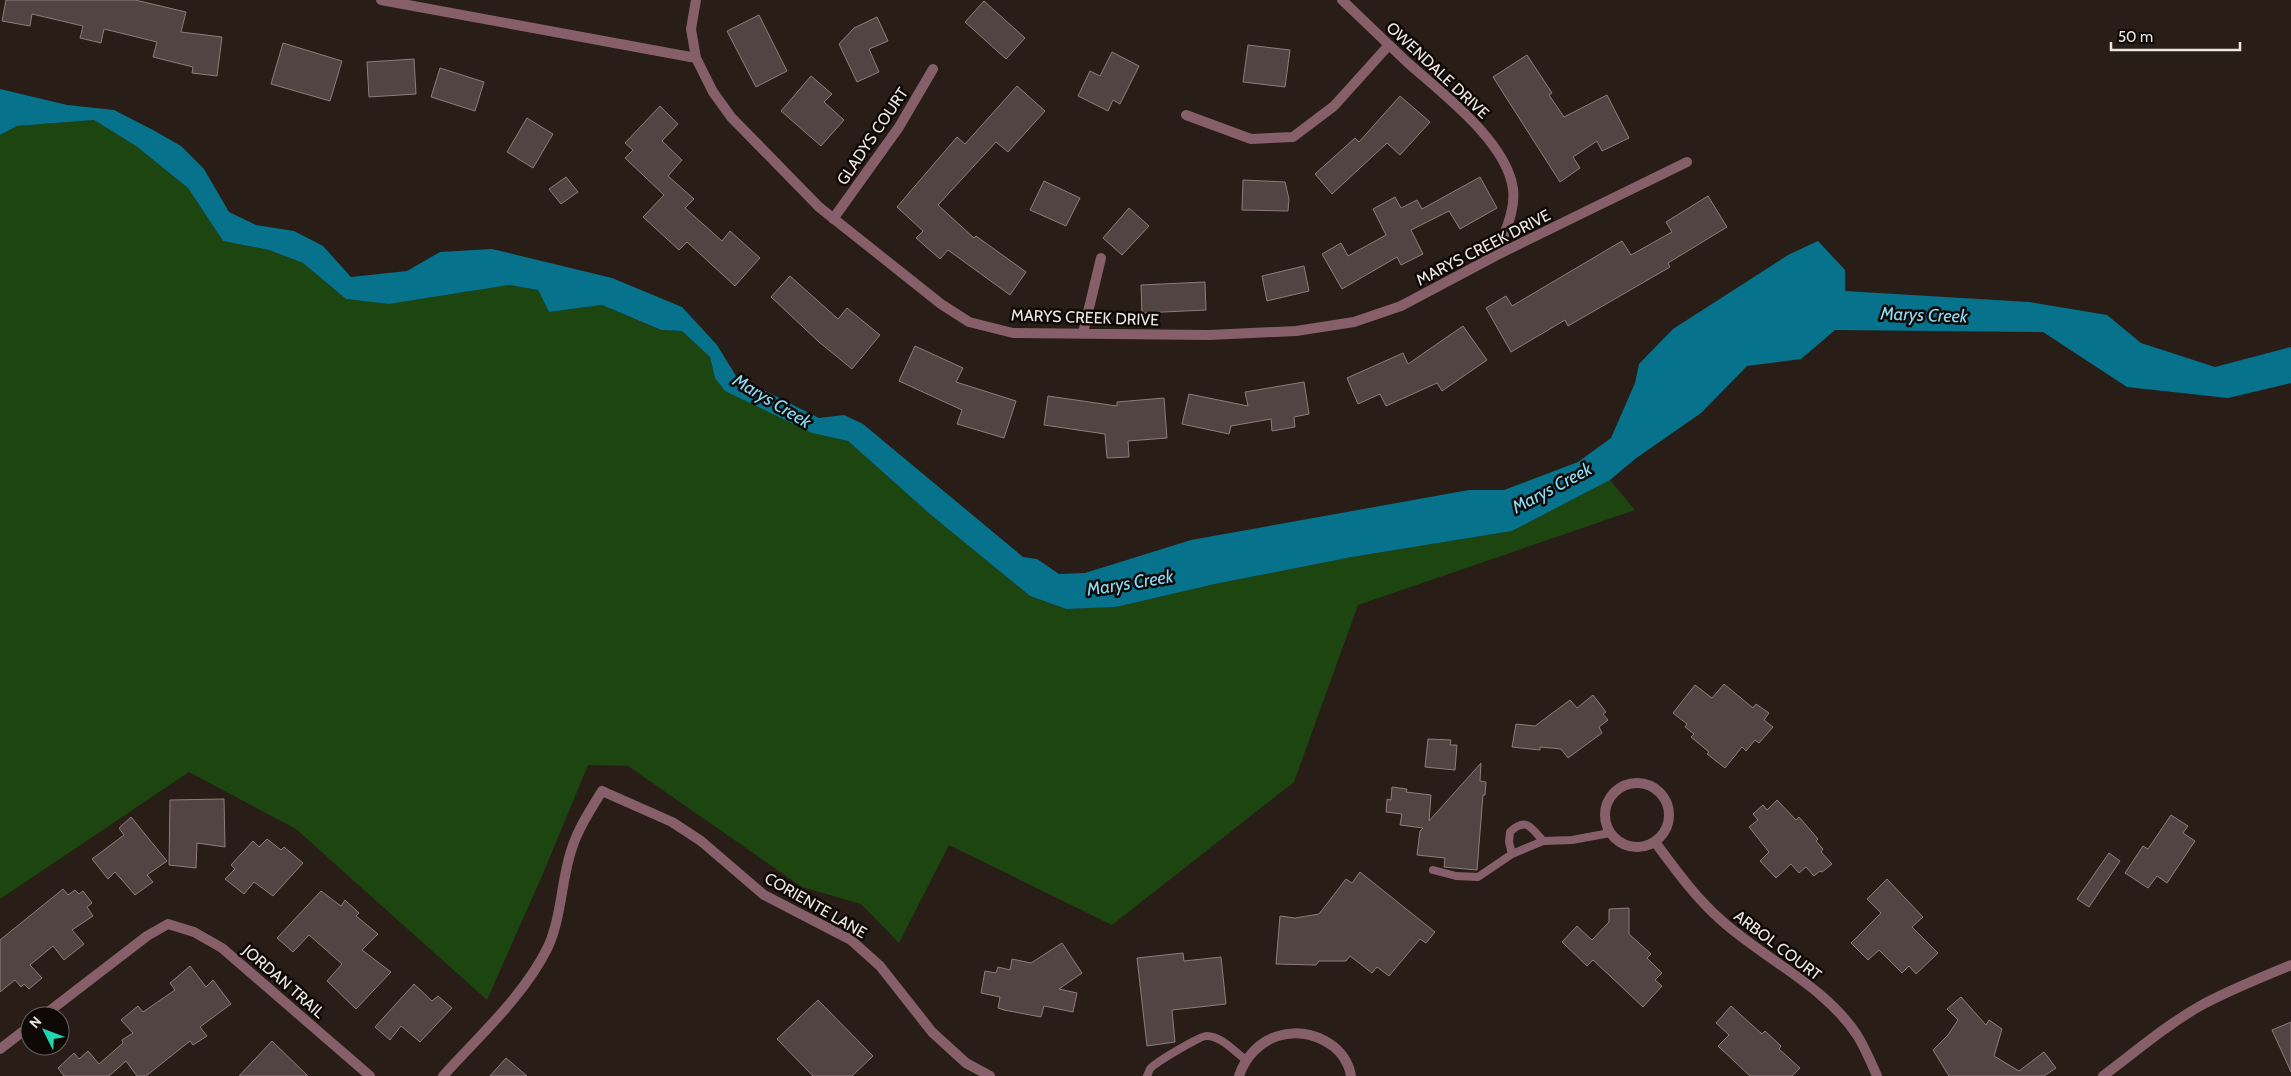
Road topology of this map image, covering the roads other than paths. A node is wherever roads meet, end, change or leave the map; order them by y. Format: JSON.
{"nodes":[{"id":1,"x":382,"y":0,"type":"edge"},
{"id":2,"x":696,"y":0,"type":"edge"},
{"id":3,"x":1342,"y":0,"type":"edge"},
{"id":4,"x":1389,"y":46,"type":"junction"},
{"id":5,"x":696,"y":58,"type":"junction"},
{"id":6,"x":933,"y":69,"type":"dead end"},
{"id":7,"x":1186,"y":115,"type":"dead end"},
{"id":8,"x":1687,"y":162,"type":"dead end"},
{"id":9,"x":833,"y":219,"type":"junction"},
{"id":10,"x":1497,"y":255,"type":"junction"},
{"id":11,"x":1101,"y":258,"type":"dead end"},
{"id":12,"x":1083,"y":333,"type":"junction"},
{"id":13,"x":1610,"y":833,"type":"junction"},
{"id":14,"x":1543,"y":841,"type":"junction"},
{"id":15,"x":1655,"y":842,"type":"junction"},
{"id":16,"x":1512,"y":854,"type":"junction"},
{"id":17,"x":1433,"y":870,"type":"dead end"},
{"id":18,"x":2291,"y":965,"type":"edge"},
{"id":19,"x":56,"y":1006,"type":"edge"},
{"id":20,"x":20,"y":1034,"type":"edge"},
{"id":21,"x":0,"y":1049,"type":"edge"},
{"id":22,"x":1246,"y":1060,"type":"junction"},
{"id":23,"x":370,"y":1076,"type":"edge"},
{"id":24,"x":443,"y":1076,"type":"edge"},
{"id":25,"x":990,"y":1076,"type":"edge"},
{"id":26,"x":1147,"y":1076,"type":"edge"},
{"id":27,"x":1239,"y":1076,"type":"edge"},
{"id":28,"x":1351,"y":1076,"type":"edge"},
{"id":29,"x":1877,"y":1076,"type":"edge"},
{"id":30,"x":2103,"y":1076,"type":"edge"}],
"edges":[{"from":1,"to":5,"type":"street"},
{"from":2,"to":5,"type":"street","name":"MARYS CREEK DRIVE"},
{"from":3,"to":4,"type":"street","name":"OWENDALE DRIVE"},
{"from":4,"to":7,"type":"street"},
{"from":4,"to":10,"type":"street","name":"OWENDALE DRIVE"},
{"from":5,"to":9,"type":"street","name":"MARYS CREEK DRIVE"},
{"from":6,"to":9,"type":"street","name":"GLADYS COURT"},
{"from":8,"to":10,"type":"street","name":"MARYS CREEK DRIVE"},
{"from":9,"to":12,"type":"street","name":"MARYS CREEK DRIVE"},
{"from":10,"to":12,"type":"street","name":"MARYS CREEK DRIVE"},
{"from":11,"to":12,"type":"street"},
{"from":13,"to":14,"type":"lane"},
{"from":13,"to":15,"type":"street"},
{"from":13,"to":15,"type":"street"},
{"from":14,"to":16,"type":"lane"},
{"from":14,"to":16,"type":"lane"},
{"from":15,"to":29,"type":"street","name":"ARBOL COURT"},
{"from":16,"to":17,"type":"lane"},
{"from":18,"to":30,"type":"street"},
{"from":19,"to":23,"type":"street","name":"JORDAN TRAIL"},
{"from":20,"to":21,"type":"street"},
{"from":22,"to":26,"type":"lane"},
{"from":22,"to":27,"type":"street"},
{"from":22,"to":28,"type":"street"},
{"from":24,"to":25,"type":"street","name":"CORIENTE LANE"}]}
